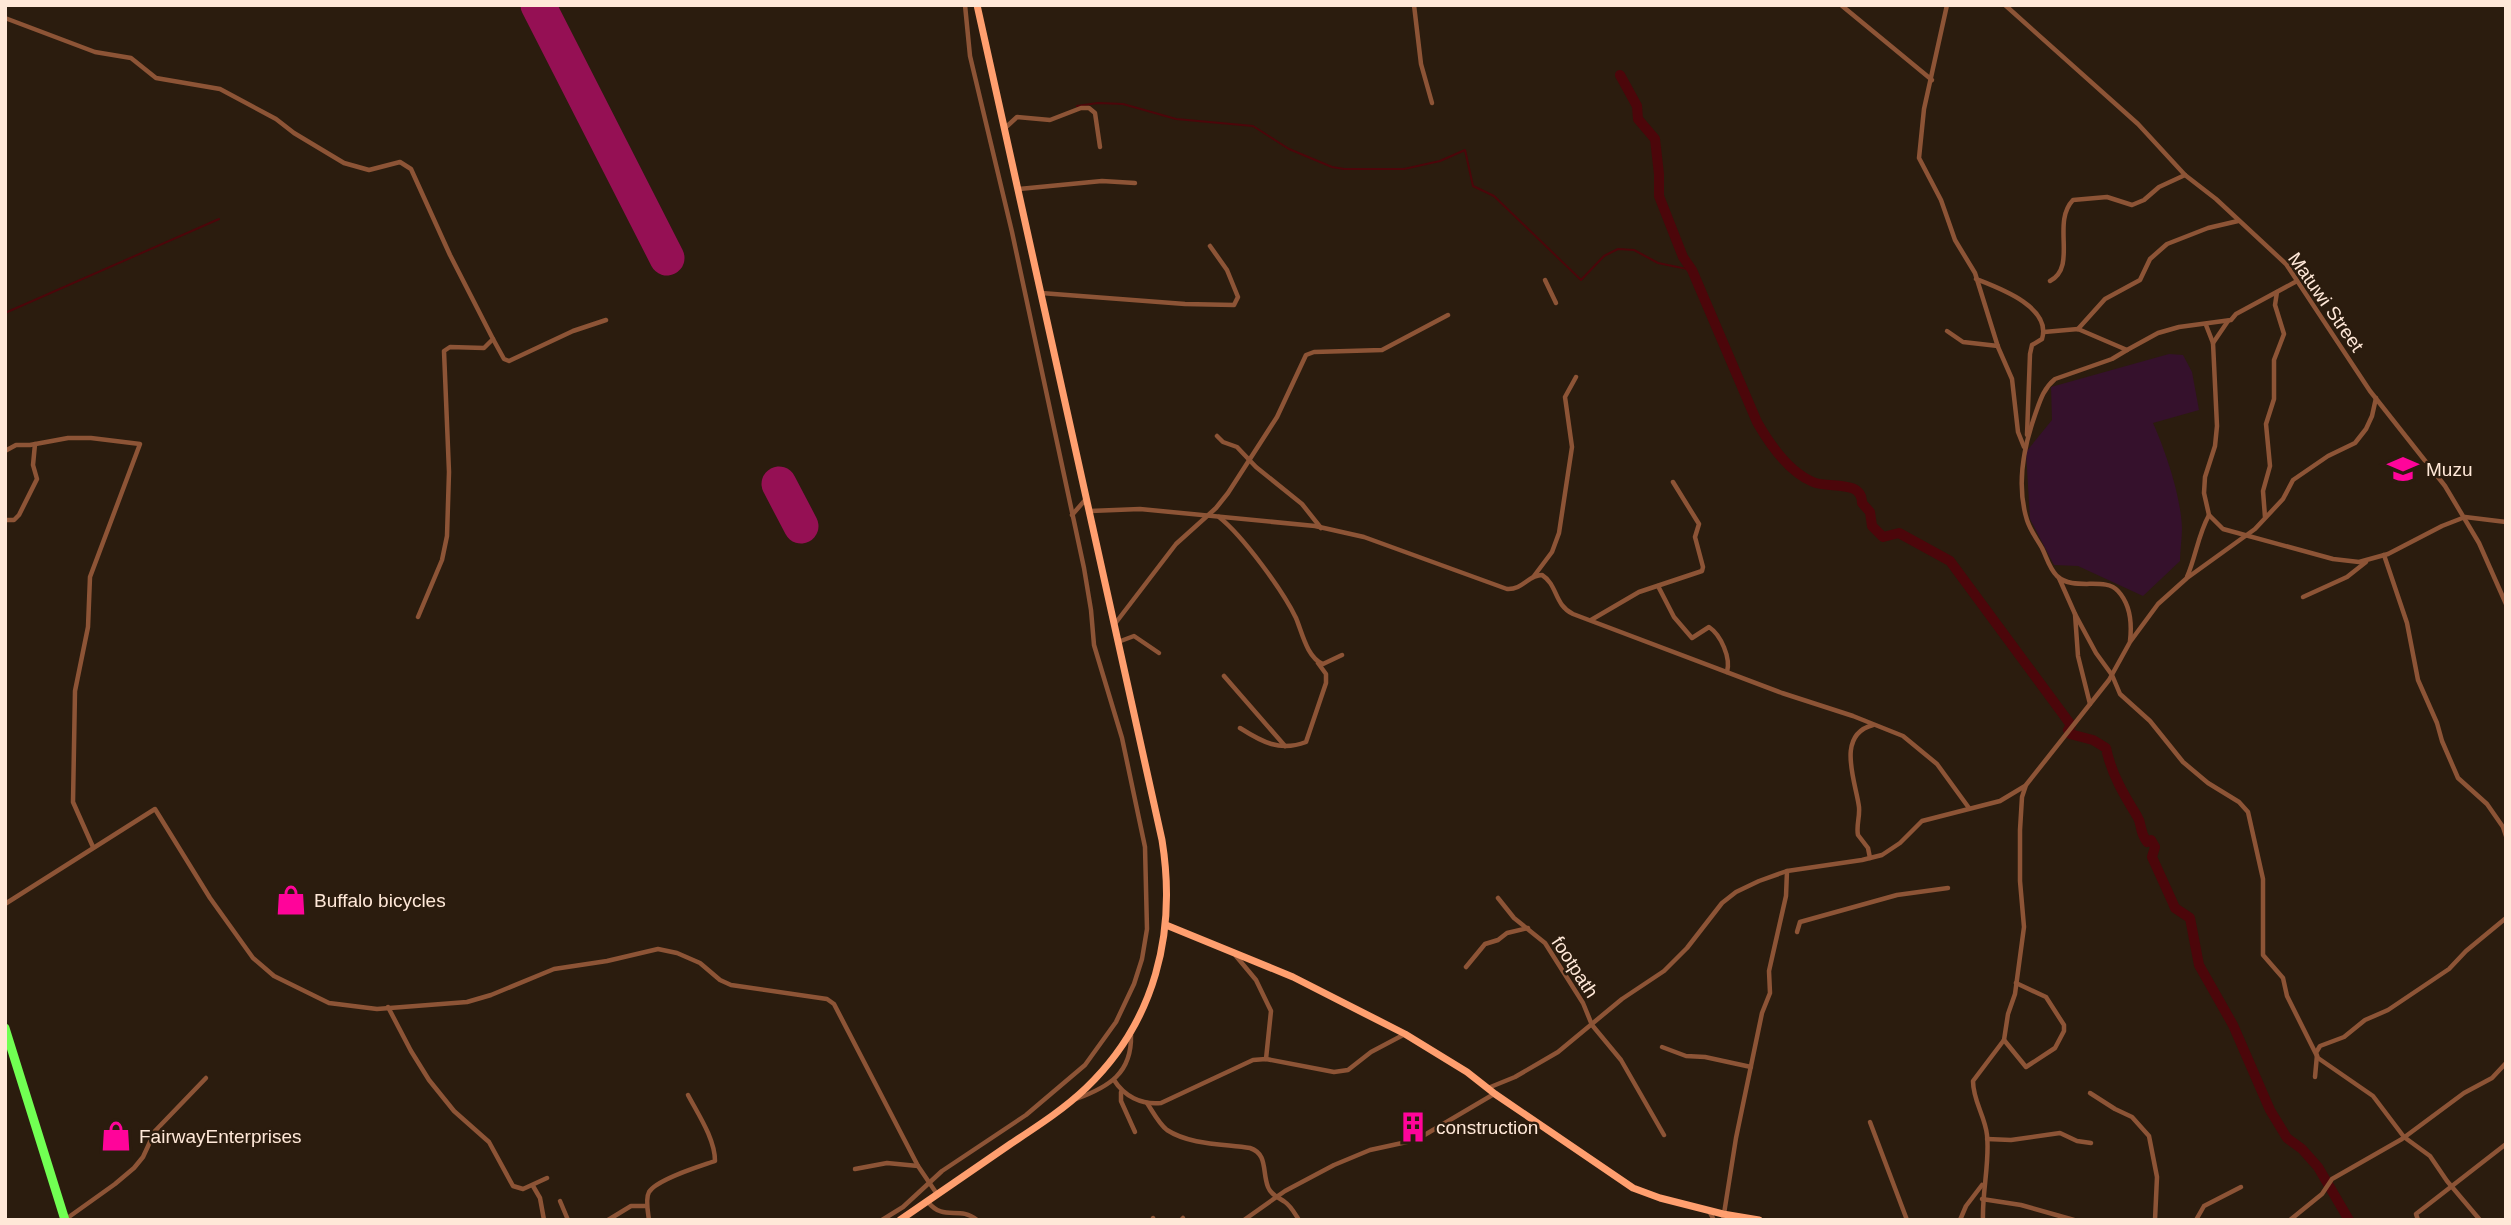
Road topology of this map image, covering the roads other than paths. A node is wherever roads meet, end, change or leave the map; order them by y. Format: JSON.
{"nodes":[{"id":1,"x":965,"y":5,"type":"edge"},
{"id":2,"x":977,"y":5,"type":"edge"},
{"id":3,"x":1414,"y":5,"type":"edge"},
{"id":4,"x":1841,"y":5,"type":"edge"},
{"id":5,"x":1947,"y":5,"type":"edge"},
{"id":6,"x":2005,"y":5,"type":"edge"},
{"id":7,"x":5,"y":18,"type":"edge"},
{"id":8,"x":1932,"y":80,"type":"junction"},
{"id":9,"x":1432,"y":103,"type":"dead end"},
{"id":10,"x":1004,"y":129,"type":"junction"},
{"id":11,"x":1100,"y":147,"type":"dead end"},
{"id":12,"x":2185,"y":175,"type":"junction"},
{"id":13,"x":1135,"y":183,"type":"dead end"},
{"id":14,"x":1018,"y":189,"type":"junction"},
{"id":15,"x":2239,"y":221,"type":"junction"},
{"id":16,"x":1210,"y":246,"type":"dead end"},
{"id":17,"x":1976,"y":279,"type":"junction"},
{"id":18,"x":1545,"y":280,"type":"dead end"},
{"id":19,"x":2050,"y":281,"type":"dead end"},
{"id":20,"x":2297,"y":281,"type":"junction"},
{"id":21,"x":2277,"y":291,"type":"junction"},
{"id":22,"x":1041,"y":293,"type":"junction"},
{"id":23,"x":1556,"y":303,"type":"dead end"},
{"id":24,"x":1448,"y":315,"type":"dead end"},
{"id":25,"x":606,"y":320,"type":"dead end"},
{"id":26,"x":2228,"y":321,"type":"junction"},
{"id":27,"x":2206,"y":325,"type":"junction"},
{"id":28,"x":2078,"y":329,"type":"junction"},
{"id":29,"x":1947,"y":331,"type":"dead end"},
{"id":30,"x":2044,"y":332,"type":"junction"},
{"id":31,"x":493,"y":339,"type":"junction"},
{"id":32,"x":2213,"y":343,"type":"junction"},
{"id":33,"x":1998,"y":347,"type":"junction"},
{"id":34,"x":2127,"y":350,"type":"junction"},
{"id":35,"x":1576,"y":377,"type":"dead end"},
{"id":36,"x":2376,"y":398,"type":"junction"},
{"id":37,"x":1217,"y":436,"type":"dead end"},
{"id":38,"x":2026,"y":439,"type":"junction"},
{"id":39,"x":35,"y":444,"type":"junction"},
{"id":40,"x":2024,"y":447,"type":"junction"},
{"id":41,"x":5,"y":450,"type":"edge"},
{"id":42,"x":1249,"y":458,"type":"junction"},
{"id":43,"x":1673,"y":482,"type":"dead end"},
{"id":44,"x":1086,"y":498,"type":"junction"},
{"id":45,"x":1089,"y":511,"type":"junction"},
{"id":46,"x":1072,"y":515,"type":"junction"},
{"id":47,"x":1207,"y":515,"type":"junction"},
{"id":48,"x":2209,"y":515,"type":"junction"},
{"id":49,"x":1219,"y":517,"type":"junction"},
{"id":50,"x":2265,"y":517,"type":"junction"},
{"id":51,"x":2465,"y":517,"type":"junction"},
{"id":52,"x":5,"y":520,"type":"edge"},
{"id":53,"x":2506,"y":522,"type":"edge"},
{"id":54,"x":1321,"y":527,"type":"junction"},
{"id":55,"x":2245,"y":536,"type":"junction"},
{"id":56,"x":2384,"y":555,"type":"junction"},
{"id":57,"x":2368,"y":560,"type":"junction"},
{"id":58,"x":1533,"y":576,"type":"junction"},
{"id":59,"x":2058,"y":577,"type":"junction"},
{"id":60,"x":2187,"y":578,"type":"junction"},
{"id":61,"x":1658,"y":586,"type":"junction"},
{"id":62,"x":2303,"y":597,"type":"dead end"},
{"id":63,"x":2506,"y":604,"type":"edge"},
{"id":64,"x":2075,"y":614,"type":"junction"},
{"id":65,"x":418,"y":617,"type":"dead end"},
{"id":66,"x":1590,"y":621,"type":"junction"},
{"id":67,"x":1114,"y":625,"type":"junction"},
{"id":68,"x":1118,"y":642,"type":"junction"},
{"id":69,"x":2130,"y":642,"type":"junction"},
{"id":70,"x":1159,"y":653,"type":"dead end"},
{"id":71,"x":1342,"y":655,"type":"dead end"},
{"id":72,"x":1318,"y":662,"type":"junction"},
{"id":73,"x":1727,"y":672,"type":"junction"},
{"id":74,"x":2112,"y":675,"type":"junction"},
{"id":75,"x":1224,"y":676,"type":"dead end"},
{"id":76,"x":2090,"y":706,"type":"junction"},
{"id":77,"x":1875,"y":724,"type":"junction"},
{"id":78,"x":1240,"y":728,"type":"dead end"},
{"id":79,"x":1286,"y":747,"type":"junction"},
{"id":80,"x":2026,"y":785,"type":"junction"},
{"id":81,"x":1969,"y":808,"type":"junction"},
{"id":82,"x":2506,"y":836,"type":"edge"},
{"id":83,"x":93,"y":847,"type":"junction"},
{"id":84,"x":1870,"y":858,"type":"junction"},
{"id":85,"x":1787,"y":871,"type":"junction"},
{"id":86,"x":1948,"y":888,"type":"dead end"},
{"id":87,"x":1498,"y":898,"type":"dead end"},
{"id":88,"x":5,"y":904,"type":"edge"},
{"id":89,"x":2506,"y":918,"type":"edge"},
{"id":90,"x":1167,"y":925,"type":"junction"},
{"id":91,"x":1529,"y":928,"type":"junction"},
{"id":92,"x":1797,"y":932,"type":"dead end"},
{"id":93,"x":1231,"y":950,"type":"junction"},
{"id":94,"x":1466,"y":967,"type":"dead end"},
{"id":95,"x":2017,"y":983,"type":"junction"},
{"id":96,"x":388,"y":1007,"type":"junction"},
{"id":97,"x":1592,"y":1025,"type":"junction"},
{"id":98,"x":5,"y":1028,"type":"edge"},
{"id":99,"x":1131,"y":1031,"type":"junction"},
{"id":100,"x":1405,"y":1034,"type":"junction"},
{"id":101,"x":2004,"y":1040,"type":"junction"},
{"id":102,"x":1662,"y":1047,"type":"dead end"},
{"id":103,"x":2317,"y":1053,"type":"junction"},
{"id":104,"x":1266,"y":1059,"type":"junction"},
{"id":105,"x":2506,"y":1063,"type":"edge"},
{"id":106,"x":1751,"y":1067,"type":"junction"},
{"id":107,"x":2315,"y":1077,"type":"dead end"},
{"id":108,"x":206,"y":1079,"type":"dead end"},
{"id":109,"x":1114,"y":1080,"type":"junction"},
{"id":110,"x":1121,"y":1091,"type":"junction"},
{"id":111,"x":1492,"y":1091,"type":"junction"},
{"id":112,"x":2091,"y":1093,"type":"dead end"},
{"id":113,"x":688,"y":1095,"type":"dead end"},
{"id":114,"x":1072,"y":1101,"type":"junction"},
{"id":115,"x":1147,"y":1103,"type":"junction"},
{"id":116,"x":1870,"y":1122,"type":"dead end"},
{"id":117,"x":1135,"y":1132,"type":"dead end"},
{"id":118,"x":1664,"y":1135,"type":"dead end"},
{"id":119,"x":2404,"y":1137,"type":"junction"},
{"id":120,"x":1987,"y":1139,"type":"junction"},
{"id":121,"x":2091,"y":1143,"type":"dead end"},
{"id":122,"x":2506,"y":1144,"type":"edge"},
{"id":123,"x":918,"y":1166,"type":"junction"},
{"id":124,"x":855,"y":1169,"type":"dead end"},
{"id":125,"x":547,"y":1178,"type":"dead end"},
{"id":126,"x":928,"y":1182,"type":"junction"},
{"id":127,"x":1983,"y":1184,"type":"junction"},
{"id":128,"x":533,"y":1186,"type":"junction"},
{"id":129,"x":2451,"y":1186,"type":"junction"},
{"id":130,"x":2241,"y":1187,"type":"dead end"},
{"id":131,"x":937,"y":1194,"type":"junction"},
{"id":132,"x":1275,"y":1196,"type":"junction"},
{"id":133,"x":1982,"y":1199,"type":"junction"},
{"id":134,"x":560,"y":1201,"type":"dead end"},
{"id":135,"x":927,"y":1201,"type":"junction"},
{"id":136,"x":647,"y":1206,"type":"junction"},
{"id":137,"x":1708,"y":1210,"type":"junction"},
{"id":138,"x":1723,"y":1217,"type":"edge"},
{"id":139,"x":65,"y":1220,"type":"edge"},
{"id":140,"x":544,"y":1220,"type":"edge"},
{"id":141,"x":568,"y":1220,"type":"edge"},
{"id":142,"x":608,"y":1220,"type":"edge"},
{"id":143,"x":649,"y":1220,"type":"edge"},
{"id":144,"x":882,"y":1220,"type":"edge"},
{"id":145,"x":900,"y":1220,"type":"edge"},
{"id":146,"x":977,"y":1220,"type":"edge"},
{"id":147,"x":1244,"y":1220,"type":"edge"},
{"id":148,"x":1299,"y":1220,"type":"edge"},
{"id":149,"x":1714,"y":1220,"type":"edge"},
{"id":150,"x":1759,"y":1220,"type":"edge"},
{"id":151,"x":1907,"y":1220,"type":"edge"},
{"id":152,"x":1959,"y":1220,"type":"edge"},
{"id":153,"x":1983,"y":1220,"type":"edge"},
{"id":154,"x":2074,"y":1220,"type":"edge"},
{"id":155,"x":2155,"y":1220,"type":"edge"},
{"id":156,"x":2196,"y":1220,"type":"edge"},
{"id":157,"x":2290,"y":1220,"type":"edge"},
{"id":158,"x":2418,"y":1220,"type":"edge"},
{"id":159,"x":2480,"y":1220,"type":"edge"}],
"edges":[{"from":1,"to":46,"type":"street"},
{"from":2,"to":10,"type":"main road"},
{"from":3,"to":9,"type":"street"},
{"from":4,"to":8,"type":"street"},
{"from":5,"to":8,"type":"street"},
{"from":6,"to":12,"type":"street","name":"Matuwi Street"},
{"from":7,"to":31,"type":"street"},
{"from":8,"to":17,"type":"street"},
{"from":10,"to":11,"type":"street"},
{"from":10,"to":14,"type":"main road"},
{"from":12,"to":15,"type":"street","name":"Matuwi Street"},
{"from":12,"to":19,"type":"street"},
{"from":13,"to":14,"type":"street"},
{"from":14,"to":22,"type":"main road"},
{"from":15,"to":20,"type":"street","name":"Matuwi Street"},
{"from":15,"to":28,"type":"street"},
{"from":16,"to":22,"type":"street"},
{"from":17,"to":30,"type":"street"},
{"from":17,"to":33,"type":"street"},
{"from":18,"to":23,"type":"street"},
{"from":20,"to":21,"type":"street"},
{"from":20,"to":36,"type":"street","name":"Matuwi Street"},
{"from":21,"to":26,"type":"street"},
{"from":21,"to":50,"type":"street"},
{"from":22,"to":44,"type":"main road"},
{"from":24,"to":42,"type":"street"},
{"from":25,"to":31,"type":"street"},
{"from":26,"to":27,"type":"street"},
{"from":26,"to":32,"type":"street"},
{"from":27,"to":32,"type":"street"},
{"from":27,"to":34,"type":"street"},
{"from":28,"to":30,"type":"street"},
{"from":28,"to":34,"type":"street"},
{"from":29,"to":33,"type":"street"},
{"from":30,"to":38,"type":"street"},
{"from":31,"to":65,"type":"street"},
{"from":32,"to":48,"type":"street"},
{"from":33,"to":40,"type":"street"},
{"from":34,"to":38,"type":"street"},
{"from":35,"to":58,"type":"street"},
{"from":36,"to":50,"type":"street"},
{"from":36,"to":51,"type":"street","name":"Matuwi Street"},
{"from":37,"to":42,"type":"street"},
{"from":38,"to":40,"type":"street"},
{"from":39,"to":41,"type":"street"},
{"from":39,"to":52,"type":"street"},
{"from":39,"to":83,"type":"street"},
{"from":40,"to":59,"type":"street"},
{"from":42,"to":47,"type":"street"},
{"from":42,"to":54,"type":"street"},
{"from":43,"to":61,"type":"street"},
{"from":44,"to":45,"type":"main road"},
{"from":44,"to":46,"type":"street"},
{"from":45,"to":47,"type":"street"},
{"from":45,"to":67,"type":"main road"},
{"from":46,"to":126,"type":"street"},
{"from":47,"to":49,"type":"street"},
{"from":47,"to":67,"type":"street"},
{"from":48,"to":55,"type":"street"},
{"from":48,"to":60,"type":"street"},
{"from":49,"to":54,"type":"street"},
{"from":49,"to":72,"type":"street"},
{"from":50,"to":55,"type":"street"},
{"from":51,"to":53,"type":"street"},
{"from":51,"to":56,"type":"street"},
{"from":51,"to":63,"type":"street","name":"Matuwi Street"},
{"from":54,"to":58,"type":"street"},
{"from":55,"to":57,"type":"street"},
{"from":55,"to":60,"type":"street"},
{"from":56,"to":57,"type":"street"},
{"from":56,"to":82,"type":"street"},
{"from":57,"to":62,"type":"street"},
{"from":58,"to":66,"type":"street"},
{"from":59,"to":64,"type":"street"},
{"from":59,"to":69,"type":"street"},
{"from":60,"to":69,"type":"street"},
{"from":61,"to":66,"type":"street"},
{"from":61,"to":73,"type":"street"},
{"from":64,"to":74,"type":"street"},
{"from":64,"to":76,"type":"street"},
{"from":66,"to":73,"type":"street"},
{"from":67,"to":68,"type":"main road"},
{"from":68,"to":70,"type":"street"},
{"from":68,"to":90,"type":"main road"},
{"from":69,"to":74,"type":"street"},
{"from":71,"to":72,"type":"street"},
{"from":72,"to":79,"type":"street"},
{"from":73,"to":77,"type":"street"},
{"from":74,"to":76,"type":"street"},
{"from":74,"to":103,"type":"street"},
{"from":75,"to":79,"type":"street"},
{"from":76,"to":80,"type":"street"},
{"from":77,"to":81,"type":"street"},
{"from":77,"to":84,"type":"street"},
{"from":78,"to":79,"type":"street"},
{"from":80,"to":81,"type":"street"},
{"from":80,"to":95,"type":"street"},
{"from":81,"to":84,"type":"street"},
{"from":83,"to":88,"type":"street"},
{"from":83,"to":96,"type":"street"},
{"from":84,"to":85,"type":"street"},
{"from":85,"to":97,"type":"street"},
{"from":85,"to":106,"type":"street"},
{"from":86,"to":92,"type":"street"},
{"from":87,"to":91,"type":"street","name":"footpath"},
{"from":89,"to":103,"type":"street"},
{"from":90,"to":93,"type":"main road"},
{"from":90,"to":99,"type":"main road"},
{"from":91,"to":94,"type":"street","name":"footpath"},
{"from":91,"to":97,"type":"street","name":"footpath"},
{"from":93,"to":100,"type":"main road"},
{"from":93,"to":104,"type":"street"},
{"from":95,"to":101,"type":"street"},
{"from":95,"to":101,"type":"street"},
{"from":96,"to":123,"type":"street"},
{"from":96,"to":128,"type":"street"},
{"from":97,"to":111,"type":"street"},
{"from":97,"to":118,"type":"street","name":"footpath"},
{"from":98,"to":139,"type":"highway"},
{"from":99,"to":109,"type":"street"},
{"from":99,"to":114,"type":"main road"},
{"from":100,"to":104,"type":"street"},
{"from":100,"to":111,"type":"main road"},
{"from":101,"to":120,"type":"street"},
{"from":102,"to":106,"type":"street"},
{"from":103,"to":107,"type":"street"},
{"from":103,"to":119,"type":"street"},
{"from":104,"to":115,"type":"street"},
{"from":105,"to":119,"type":"street"},
{"from":106,"to":138,"type":"street"},
{"from":108,"to":139,"type":"street"},
{"from":109,"to":110,"type":"street"},
{"from":109,"to":114,"type":"street"},
{"from":110,"to":115,"type":"street"},
{"from":110,"to":117,"type":"street"},
{"from":111,"to":132,"type":"street"},
{"from":111,"to":137,"type":"main road"},
{"from":112,"to":155,"type":"street"},
{"from":113,"to":136,"type":"street"},
{"from":114,"to":131,"type":"main road"},
{"from":115,"to":132,"type":"street"},
{"from":116,"to":151,"type":"street"},
{"from":119,"to":129,"type":"street"},
{"from":119,"to":157,"type":"street"},
{"from":120,"to":121,"type":"street"},
{"from":120,"to":127,"type":"street"},
{"from":122,"to":129,"type":"street"},
{"from":123,"to":124,"type":"street"},
{"from":123,"to":126,"type":"street"},
{"from":125,"to":128,"type":"street"},
{"from":126,"to":131,"type":"street"},
{"from":126,"to":144,"type":"street"},
{"from":127,"to":133,"type":"street"},
{"from":127,"to":152,"type":"street"},
{"from":128,"to":140,"type":"street"},
{"from":129,"to":158,"type":"street"},
{"from":129,"to":159,"type":"street"},
{"from":130,"to":156,"type":"street"},
{"from":131,"to":135,"type":"main road"},
{"from":132,"to":147,"type":"street"},
{"from":132,"to":148,"type":"street"},
{"from":133,"to":153,"type":"street"},
{"from":133,"to":154,"type":"street"},
{"from":134,"to":141,"type":"street"},
{"from":135,"to":145,"type":"main road"},
{"from":135,"to":146,"type":"street"},
{"from":136,"to":142,"type":"street"},
{"from":136,"to":143,"type":"street"},
{"from":137,"to":138,"type":"main road"},
{"from":137,"to":149,"type":"street"},
{"from":138,"to":150,"type":"main road"}]}
